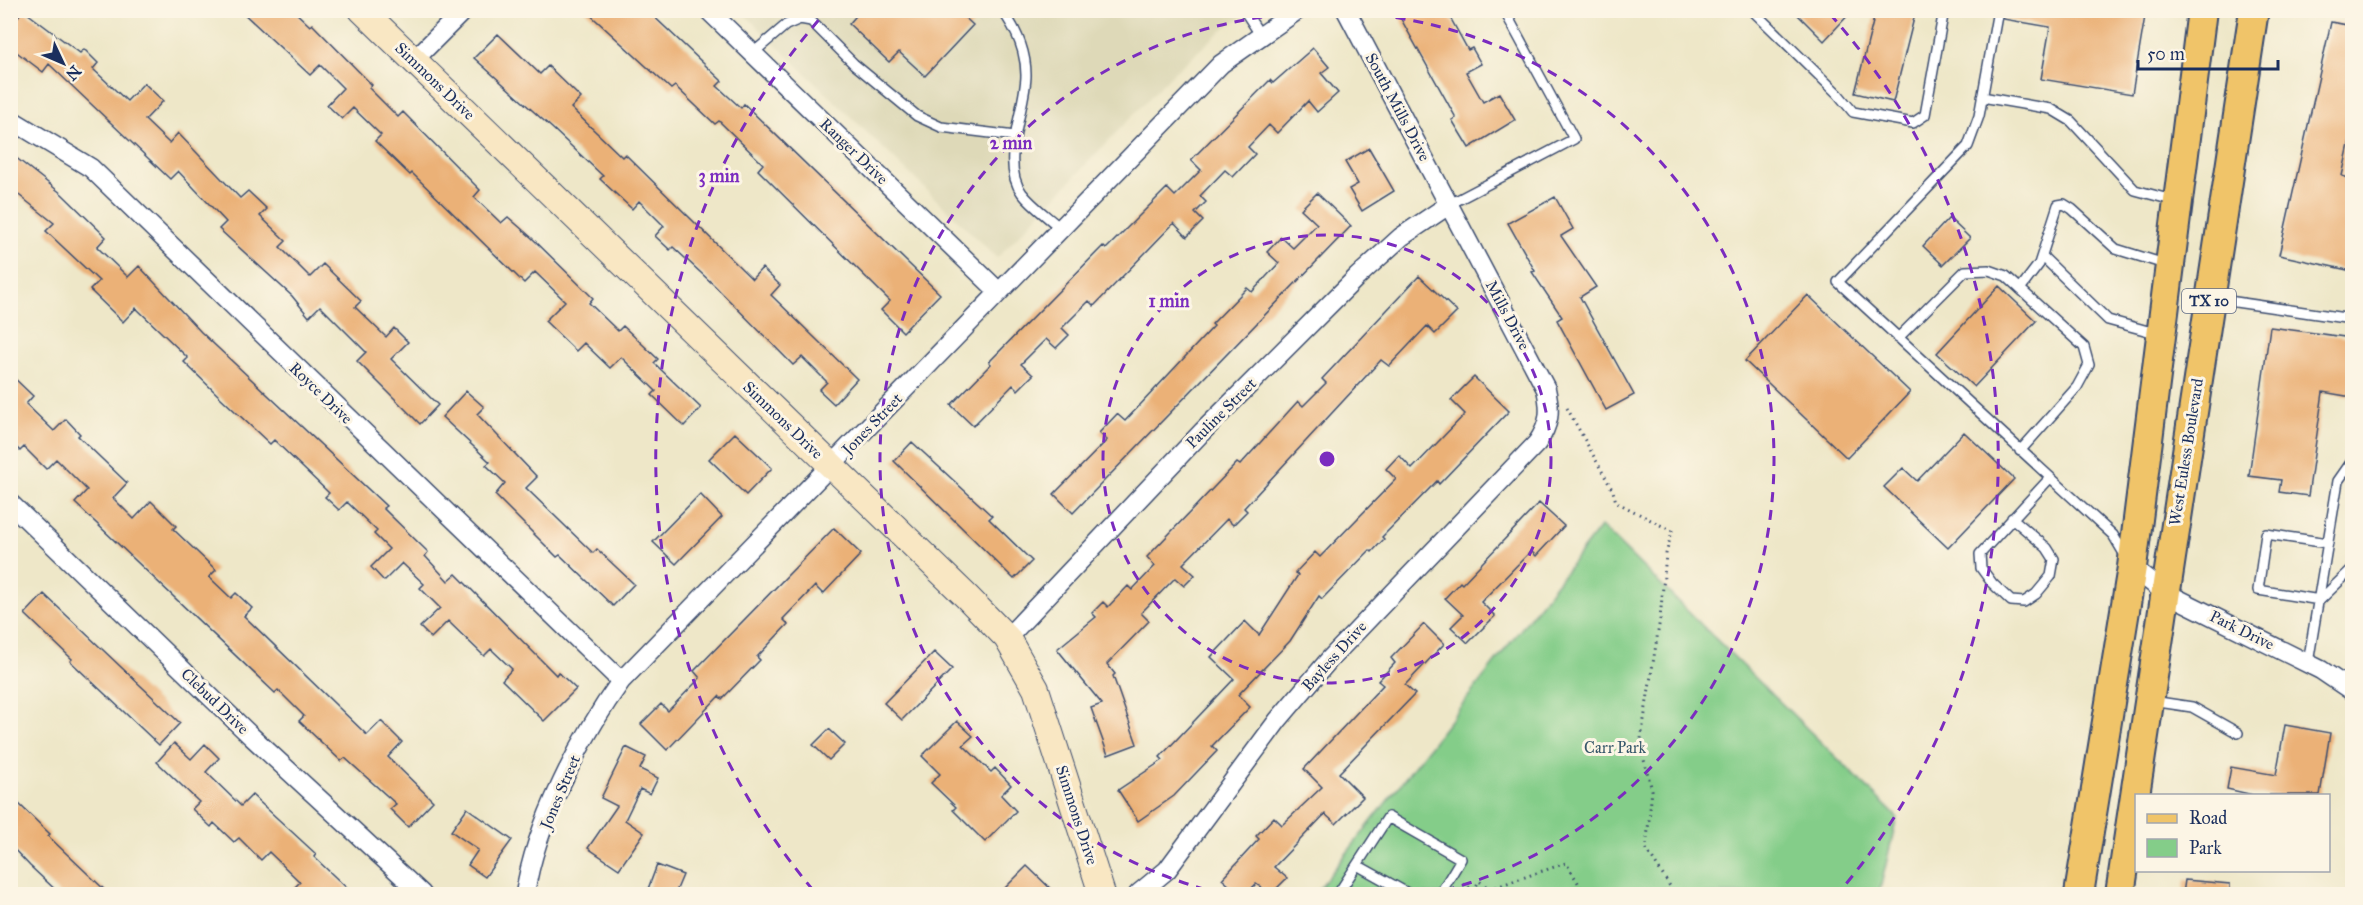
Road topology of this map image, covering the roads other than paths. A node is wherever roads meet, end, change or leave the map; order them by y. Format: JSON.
{"nodes":[{"id":1,"x":362,"y":10,"type":"edge"},
{"id":2,"x":464,"y":10,"type":"edge"},
{"id":3,"x":708,"y":10,"type":"edge"},
{"id":4,"x":1002,"y":10,"type":"edge"},
{"id":5,"x":1244,"y":10,"type":"edge"},
{"id":6,"x":1298,"y":10,"type":"edge"},
{"id":7,"x":1346,"y":10,"type":"edge"},
{"id":8,"x":1504,"y":10,"type":"edge"},
{"id":9,"x":1752,"y":10,"type":"edge"},
{"id":10,"x":1944,"y":10,"type":"edge"},
{"id":11,"x":1998,"y":10,"type":"edge"},
{"id":12,"x":2202,"y":10,"type":"edge"},
{"id":13,"x":2254,"y":10,"type":"edge"},
{"id":14,"x":1261,"y":36,"type":"junction"},
{"id":15,"x":753,"y":53,"type":"junction"},
{"id":16,"x":414,"y":60,"type":"junction"},
{"id":17,"x":1982,"y":97,"type":"junction"},
{"id":18,"x":10,"y":119,"type":"edge"},
{"id":19,"x":1015,"y":136,"type":"junction"},
{"id":20,"x":2178,"y":202,"type":"junction"},
{"id":21,"x":1450,"y":204,"type":"junction"},
{"id":22,"x":1060,"y":228,"type":"junction"},
{"id":23,"x":2042,"y":256,"type":"junction"},
{"id":24,"x":2170,"y":265,"type":"junction"},
{"id":25,"x":2020,"y":289,"type":"junction"},
{"id":26,"x":999,"y":292,"type":"junction"},
{"id":27,"x":2210,"y":298,"type":"junction"},
{"id":28,"x":2352,"y":319,"type":"edge"},
{"id":29,"x":2161,"y":334,"type":"junction"},
{"id":30,"x":1898,"y":338,"type":"junction"},
{"id":31,"x":1546,"y":430,"type":"joint"},
{"id":32,"x":2020,"y":451,"type":"junction"},
{"id":33,"x":2352,"y":461,"type":"edge"},
{"id":34,"x":831,"y":467,"type":"junction"},
{"id":35,"x":2050,"y":478,"type":"junction"},
{"id":36,"x":10,"y":503,"type":"edge"},
{"id":37,"x":2012,"y":518,"type":"junction"},
{"id":38,"x":2328,"y":543,"type":"junction"},
{"id":39,"x":2132,"y":567,"type":"junction"},
{"id":40,"x":2352,"y":569,"type":"edge"},
{"id":41,"x":2164,"y":592,"type":"junction"},
{"id":42,"x":2320,"y":600,"type":"junction"},
{"id":43,"x":1007,"y":638,"type":"junction"},
{"id":44,"x":2308,"y":663,"type":"junction"},
{"id":45,"x":621,"y":681,"type":"junction"},
{"id":46,"x":2352,"y":691,"type":"edge"},
{"id":47,"x":2148,"y":700,"type":"junction"},
{"id":48,"x":2238,"y":733,"type":"dead end"},
{"id":49,"x":1357,"y":865,"type":"junction"},
{"id":50,"x":422,"y":894,"type":"edge"},
{"id":51,"x":525,"y":894,"type":"edge"},
{"id":52,"x":1102,"y":894,"type":"edge"},
{"id":53,"x":1138,"y":894,"type":"edge"},
{"id":54,"x":1338,"y":894,"type":"edge"},
{"id":55,"x":1409,"y":894,"type":"edge"},
{"id":56,"x":1440,"y":894,"type":"edge"},
{"id":57,"x":2079,"y":894,"type":"edge"},
{"id":58,"x":2120,"y":894,"type":"edge"}],
"edges":[{"from":1,"to":16,"type":"street","name":"Simmons Drive"},
{"from":2,"to":16,"type":"street"},
{"from":3,"to":15,"type":"street","name":"Ranger Drive"},
{"from":4,"to":19,"type":"lane"},
{"from":5,"to":14,"type":"lane"},
{"from":6,"to":14,"type":"street","name":"Jones Street"},
{"from":7,"to":21,"type":"street","name":"South Mills Drive"},
{"from":8,"to":21,"type":"lane"},
{"from":9,"to":10,"type":"lane"},
{"from":11,"to":17,"type":"lane"},
{"from":12,"to":20,"type":"main road","number":"TX 10"},
{"from":13,"to":27,"type":"main road","name":"West Euless Boulevard","number":"TX 10"},
{"from":14,"to":22,"type":"street","name":"Jones Street"},
{"from":15,"to":19,"type":"lane"},
{"from":15,"to":26,"type":"street","name":"Ranger Drive"},
{"from":16,"to":34,"type":"street","name":"Simmons Drive"},
{"from":17,"to":20,"type":"lane"},
{"from":17,"to":30,"type":"lane"},
{"from":18,"to":45,"type":"street","name":"Royce Drive"},
{"from":19,"to":22,"type":"lane"},
{"from":20,"to":24,"type":"main road","number":"TX 10"},
{"from":21,"to":31,"type":"street","name":"Mills Drive"},
{"from":21,"to":43,"type":"street","name":"Pauline Street"},
{"from":22,"to":26,"type":"street","name":"Jones Street"},
{"from":23,"to":24,"type":"lane"},
{"from":23,"to":25,"type":"lane"},
{"from":23,"to":29,"type":"lane"},
{"from":24,"to":29,"type":"main road","number":"TX 10"},
{"from":25,"to":30,"type":"lane"},
{"from":25,"to":32,"type":"lane"},
{"from":26,"to":34,"type":"street","name":"Jones Street"},
{"from":27,"to":28,"type":"lane"},
{"from":27,"to":41,"type":"main road","name":"West Euless Boulevard","number":"TX 10"},
{"from":29,"to":39,"type":"main road","number":"TX 10"},
{"from":30,"to":32,"type":"lane"},
{"from":31,"to":53,"type":"street","name":"Bayless Drive"},
{"from":32,"to":35,"type":"lane"},
{"from":33,"to":38,"type":"lane"},
{"from":34,"to":43,"type":"street","name":"Simmons Drive"},
{"from":34,"to":45,"type":"street","name":"Jones Street"},
{"from":35,"to":37,"type":"lane"},
{"from":35,"to":39,"type":"lane"},
{"from":36,"to":50,"type":"street","name":"Clebud Drive"},
{"from":37,"to":37,"type":"lane"},
{"from":38,"to":42,"type":"lane"},
{"from":38,"to":42,"type":"lane"},
{"from":39,"to":41,"type":"street","name":"Park Drive"},
{"from":39,"to":57,"type":"main road","number":"TX 10"},
{"from":40,"to":42,"type":"lane"},
{"from":41,"to":44,"type":"street","name":"Park Drive"},
{"from":41,"to":47,"type":"main road","name":"West Euless Boulevard","number":"TX 10"},
{"from":42,"to":44,"type":"lane"},
{"from":43,"to":52,"type":"street","name":"Simmons Drive"},
{"from":44,"to":46,"type":"street","name":"Park Drive"},
{"from":45,"to":51,"type":"street","name":"Jones Street"},
{"from":47,"to":48,"type":"lane"},
{"from":47,"to":58,"type":"main road","name":"West Euless Boulevard","number":"TX 10"},
{"from":49,"to":54,"type":"lane"},
{"from":49,"to":55,"type":"lane"},
{"from":49,"to":56,"type":"lane"}]}
